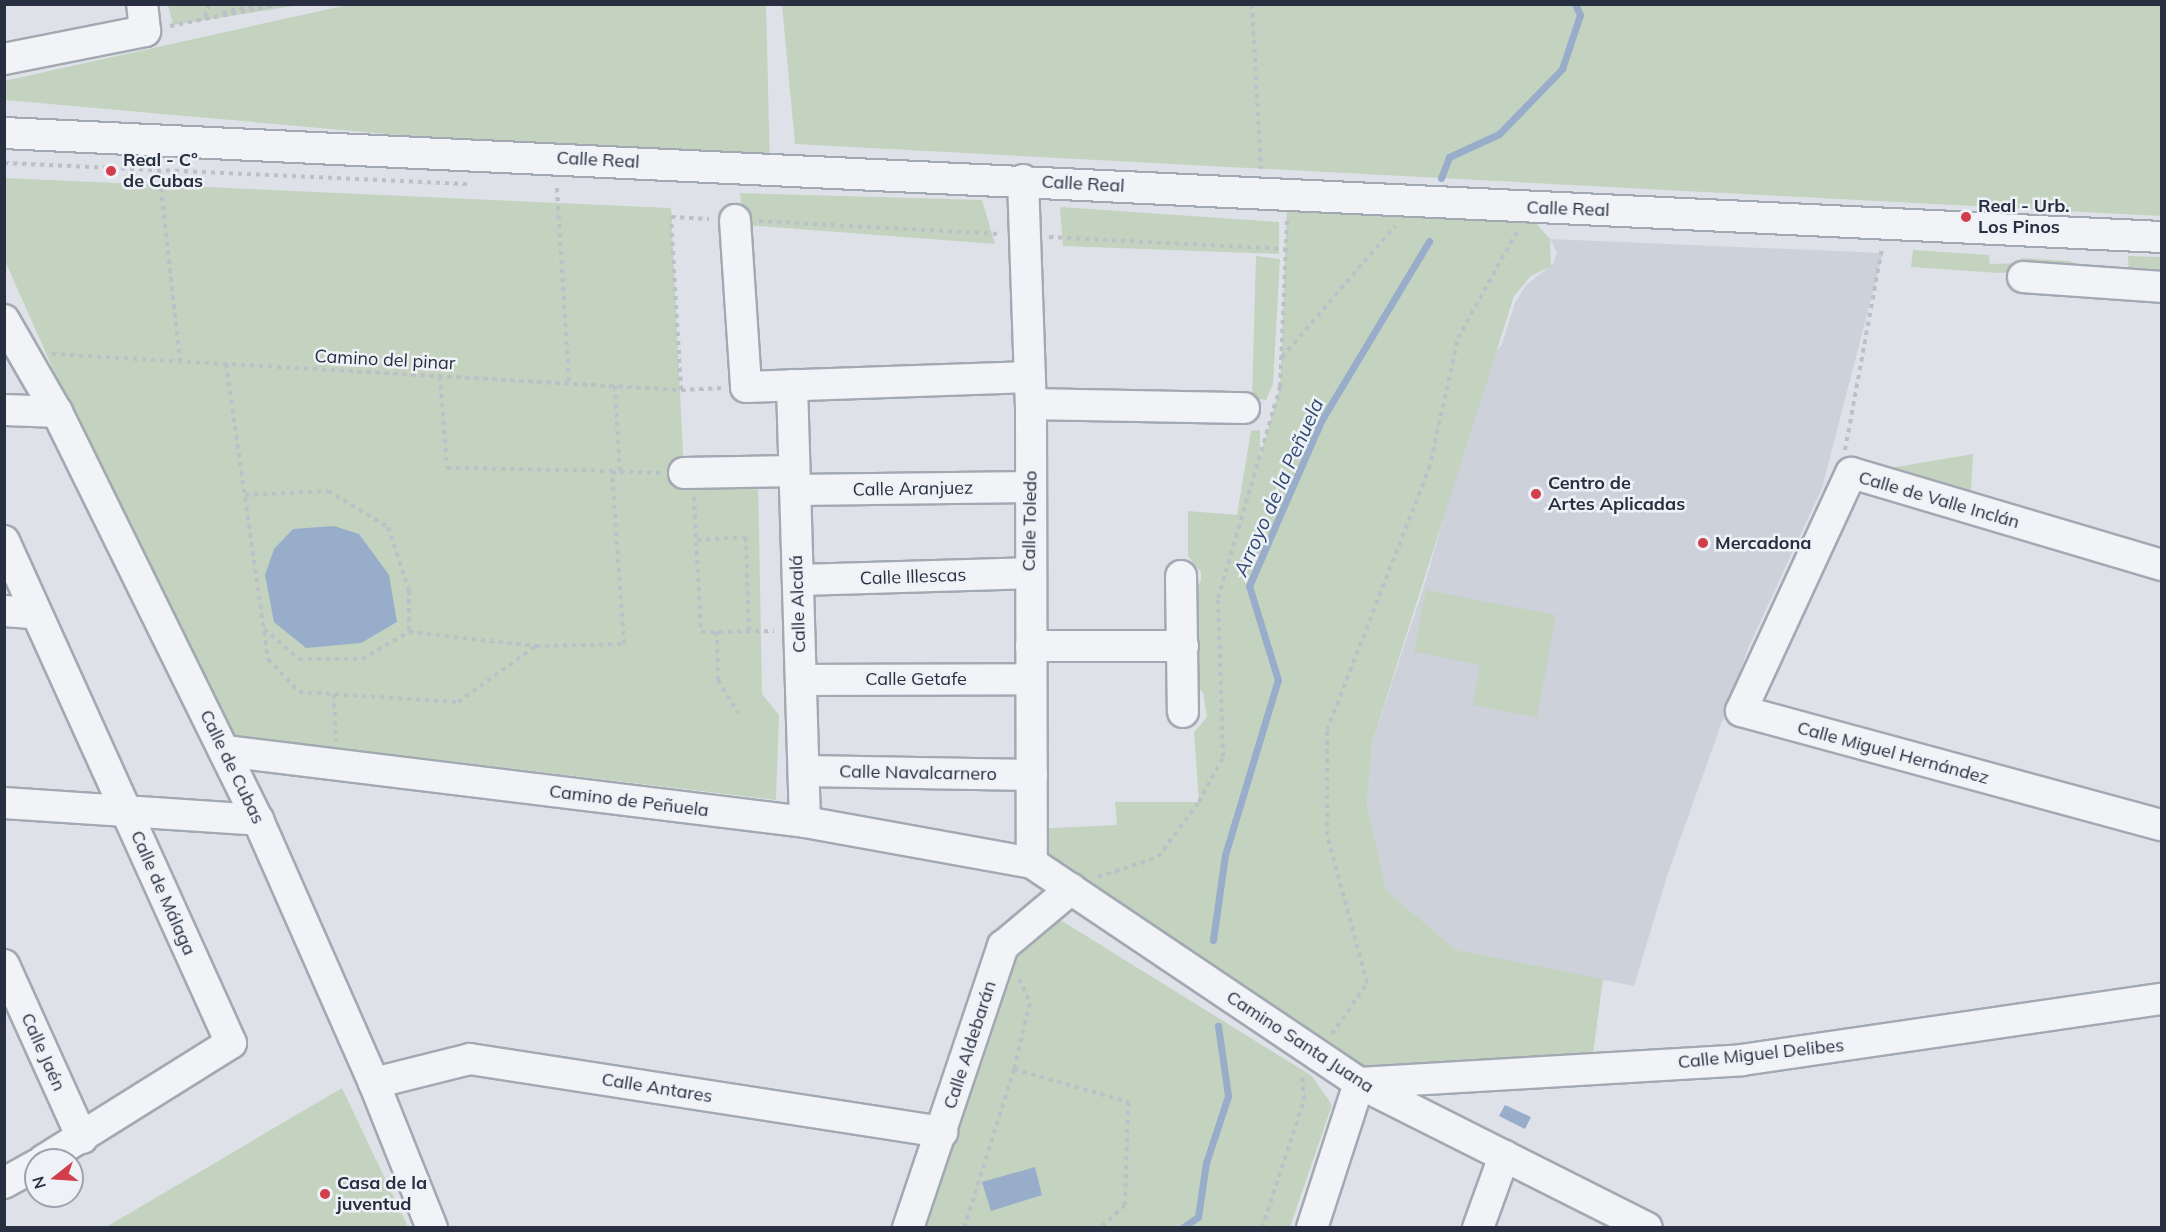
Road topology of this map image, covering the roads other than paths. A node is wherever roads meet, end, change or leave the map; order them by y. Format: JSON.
{"nodes":[{"id":1,"x":144,"y":17,"type":"edge"},
{"id":2,"x":4,"y":59,"type":"edge"},
{"id":3,"x":4,"y":133,"type":"edge"},
{"id":4,"x":1023,"y":180,"type":"junction"},
{"id":5,"x":735,"y":220,"type":"road end"},
{"id":6,"x":2162,"y":237,"type":"edge"},
{"id":7,"x":2024,"y":277,"type":"dead end"},
{"id":8,"x":2162,"y":287,"type":"edge"},
{"id":9,"x":4,"y":320,"type":"edge"},
{"id":10,"x":792,"y":385,"type":"junction"},
{"id":11,"x":1031,"y":390,"type":"junction"},
{"id":12,"x":1244,"y":408,"type":"dead end"},
{"id":13,"x":4,"y":410,"type":"edge"},
{"id":14,"x":57,"y":412,"type":"junction"},
{"id":15,"x":688,"y":473,"type":"road end"},
{"id":16,"x":795,"y":481,"type":"junction"},
{"id":17,"x":1031,"y":487,"type":"junction"},
{"id":18,"x":4,"y":541,"type":"edge"},
{"id":19,"x":2162,"y":565,"type":"edge"},
{"id":20,"x":1029,"y":573,"type":"junction"},
{"id":21,"x":1181,"y":576,"type":"dead end"},
{"id":22,"x":798,"y":580,"type":"junction"},
{"id":23,"x":1791,"y":603,"type":"joint"},
{"id":24,"x":4,"y":611,"type":"edge"},
{"id":25,"x":35,"y":613,"type":"junction"},
{"id":26,"x":1031,"y":646,"type":"junction"},
{"id":27,"x":1183,"y":646,"type":"junction"},
{"id":28,"x":1032,"y":679,"type":"junction"},
{"id":29,"x":801,"y":680,"type":"junction"},
{"id":30,"x":1183,"y":712,"type":"dead end"},
{"id":31,"x":225,"y":751,"type":"junction"},
{"id":32,"x":804,"y":771,"type":"junction"},
{"id":33,"x":1032,"y":775,"type":"junction"},
{"id":34,"x":4,"y":803,"type":"edge"},
{"id":35,"x":126,"y":813,"type":"junction"},
{"id":36,"x":258,"y":820,"type":"junction"},
{"id":37,"x":805,"y":822,"type":"junction"},
{"id":38,"x":2162,"y":825,"type":"edge"},
{"id":39,"x":1032,"y":863,"type":"junction"},
{"id":40,"x":1071,"y":889,"type":"junction"},
{"id":41,"x":4,"y":965,"type":"edge"},
{"id":42,"x":2162,"y":999,"type":"edge"},
{"id":43,"x":374,"y":1083,"type":"junction"},
{"id":44,"x":1359,"y":1083,"type":"junction"},
{"id":45,"x":942,"y":1132,"type":"junction"},
{"id":46,"x":82,"y":1138,"type":"junction"},
{"id":47,"x":65,"y":1148,"type":"edge"},
{"id":48,"x":1504,"y":1156,"type":"junction"},
{"id":49,"x":24,"y":1172,"type":"edge"},
{"id":50,"x":4,"y":1183,"type":"edge"},
{"id":51,"x":432,"y":1227,"type":"edge"},
{"id":52,"x":908,"y":1227,"type":"edge"},
{"id":53,"x":1312,"y":1227,"type":"edge"},
{"id":54,"x":1478,"y":1227,"type":"edge"},
{"id":55,"x":1647,"y":1227,"type":"edge"}],
"edges":[{"from":1,"to":2,"type":"street"},
{"from":3,"to":4,"type":"street","name":"Calle Real"},
{"from":4,"to":6,"type":"street","name":"Calle Real"},
{"from":4,"to":11,"type":"street","name":"Calle Toledo"},
{"from":5,"to":10,"type":"street"},
{"from":7,"to":8,"type":"street"},
{"from":9,"to":14,"type":"street","name":"Calle de Cubas"},
{"from":10,"to":11,"type":"street"},
{"from":10,"to":16,"type":"street","name":"Calle Alcalá"},
{"from":11,"to":12,"type":"street"},
{"from":11,"to":17,"type":"street","name":"Calle Toledo"},
{"from":13,"to":14,"type":"street"},
{"from":14,"to":31,"type":"street","name":"Calle de Cubas"},
{"from":15,"to":16,"type":"street","name":"Calle Aranjuez"},
{"from":16,"to":17,"type":"street","name":"Calle Aranjuez"},
{"from":16,"to":22,"type":"street","name":"Calle Alcalá"},
{"from":17,"to":20,"type":"street","name":"Calle Toledo"},
{"from":18,"to":25,"type":"street","name":"Calle de Málaga"},
{"from":19,"to":23,"type":"street","name":"Calle de Valle Inclán"},
{"from":20,"to":22,"type":"street","name":"Calle Illescas"},
{"from":20,"to":26,"type":"street","name":"Calle Toledo"},
{"from":21,"to":27,"type":"street"},
{"from":22,"to":29,"type":"street","name":"Calle Alcalá"},
{"from":23,"to":38,"type":"street","name":"Calle Miguel Hernández"},
{"from":24,"to":25,"type":"street"},
{"from":25,"to":35,"type":"street","name":"Calle de Málaga"},
{"from":26,"to":27,"type":"street"},
{"from":26,"to":28,"type":"street","name":"Calle Toledo"},
{"from":27,"to":30,"type":"street"},
{"from":28,"to":29,"type":"street","name":"Calle Getafe"},
{"from":28,"to":33,"type":"street","name":"Calle Toledo"},
{"from":29,"to":32,"type":"street","name":"Calle Alcalá"},
{"from":31,"to":36,"type":"street","name":"Calle de Cubas"},
{"from":31,"to":37,"type":"street","name":"Camino de Peñuela"},
{"from":32,"to":33,"type":"street","name":"Calle Navalcarnero"},
{"from":32,"to":37,"type":"street","name":"Calle Alcalá"},
{"from":33,"to":39,"type":"street","name":"Calle Toledo"},
{"from":34,"to":35,"type":"street"},
{"from":35,"to":36,"type":"street"},
{"from":35,"to":46,"type":"street","name":"Calle de Málaga"},
{"from":36,"to":43,"type":"street","name":"Calle de Cubas"},
{"from":37,"to":39,"type":"street","name":"Camino de Peñuela"},
{"from":39,"to":40,"type":"street","name":"Camino Santa Juana"},
{"from":40,"to":44,"type":"street","name":"Camino Santa Juana"},
{"from":40,"to":45,"type":"street","name":"Calle Aldebarán"},
{"from":41,"to":46,"type":"street","name":"Calle Jaén"},
{"from":42,"to":44,"type":"street","name":"Calle Miguel Delibes"},
{"from":43,"to":45,"type":"street","name":"Calle Antares"},
{"from":43,"to":51,"type":"street","name":"Calle de Cubas"},
{"from":44,"to":48,"type":"street","name":"Camino Santa Juana"},
{"from":44,"to":53,"type":"street"},
{"from":45,"to":52,"type":"street","name":"Calle Aldebarán"},
{"from":46,"to":47,"type":"street","name":"Calle de Málaga"},
{"from":48,"to":54,"type":"street"},
{"from":48,"to":55,"type":"street","name":"Camino Santa Juana"},
{"from":49,"to":50,"type":"street"}]}
